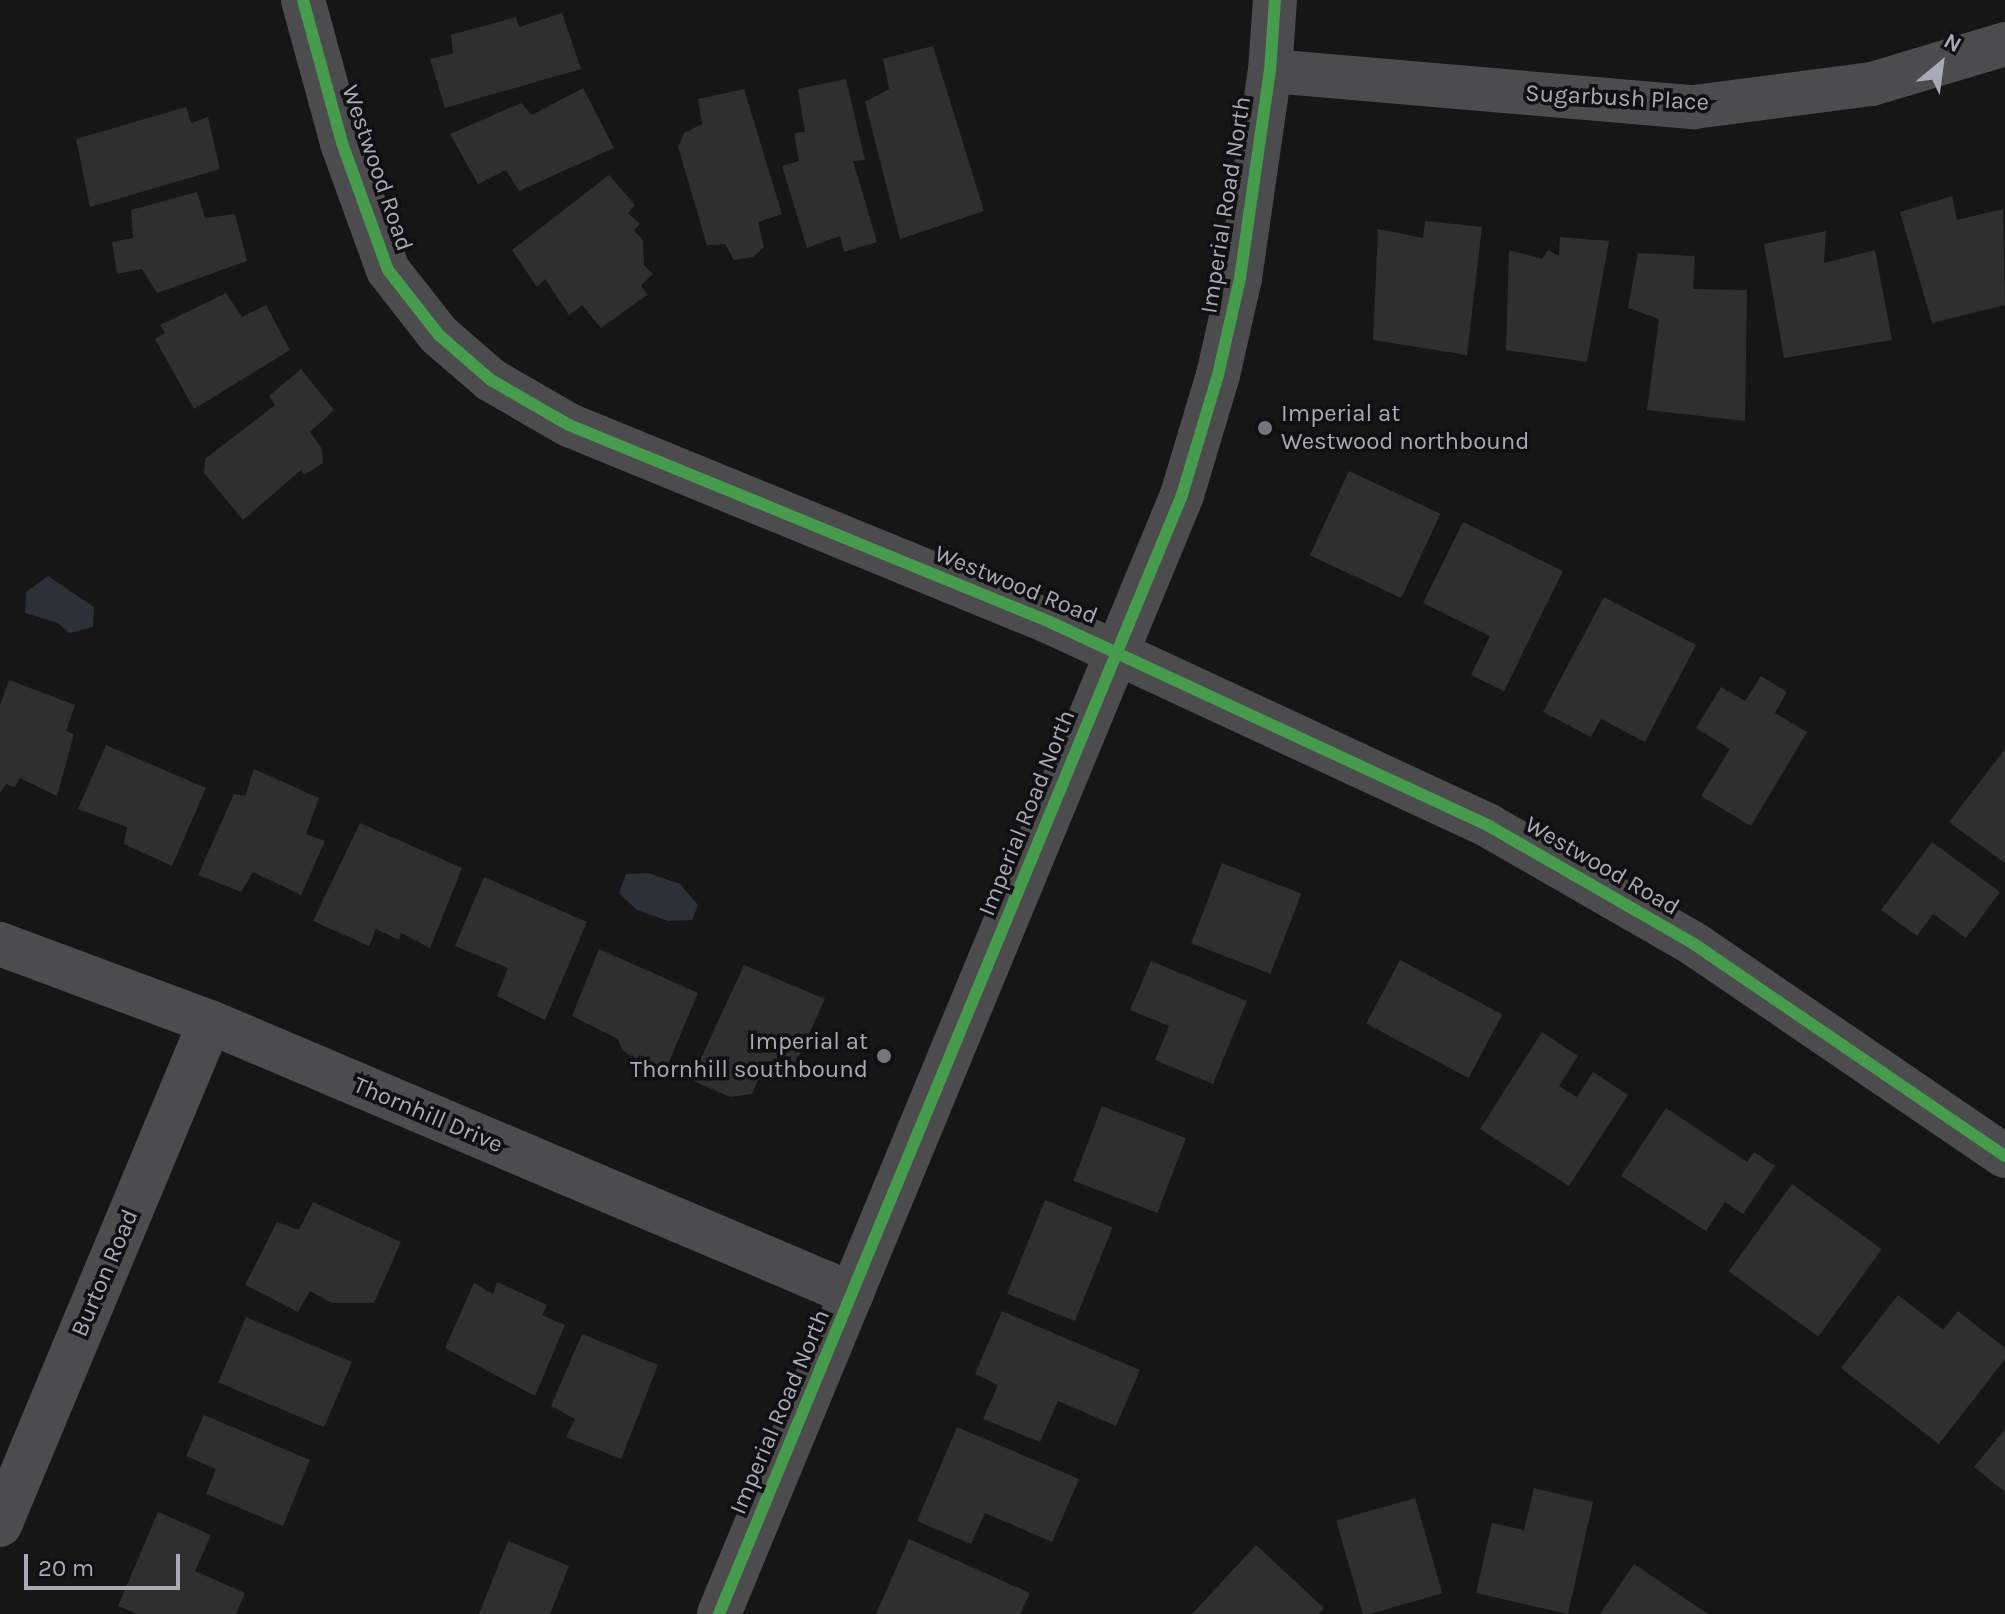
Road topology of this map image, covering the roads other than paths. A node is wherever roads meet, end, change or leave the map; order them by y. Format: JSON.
{"nodes":[{"id":1,"x":303,"y":0,"type":"edge"},
{"id":2,"x":1275,"y":0,"type":"edge"},
{"id":3,"x":2005,"y":44,"type":"edge"},
{"id":4,"x":1270,"y":71,"type":"junction"},
{"id":5,"x":1118,"y":652,"type":"junction"},
{"id":6,"x":0,"y":944,"type":"edge"},
{"id":7,"x":210,"y":1022,"type":"junction"},
{"id":8,"x":2004,"y":1153,"type":"edge"},
{"id":9,"x":852,"y":1294,"type":"junction"},
{"id":10,"x":0,"y":1525,"type":"edge"},
{"id":11,"x":719,"y":1614,"type":"edge"}],
"edges":[{"from":1,"to":5,"type":"street","name":"Westwood Road"},
{"from":2,"to":4,"type":"street","name":"Imperial Road North"},
{"from":3,"to":4,"type":"street","name":"Sugarbush Place"},
{"from":4,"to":5,"type":"street","name":"Imperial Road North"},
{"from":5,"to":8,"type":"street","name":"Westwood Road"},
{"from":5,"to":9,"type":"street","name":"Imperial Road North"},
{"from":6,"to":7,"type":"street","name":"Thornhill Drive"},
{"from":7,"to":9,"type":"street","name":"Thornhill Drive"},
{"from":7,"to":10,"type":"street","name":"Burton Road"},
{"from":9,"to":11,"type":"street","name":"Imperial Road North"}]}
